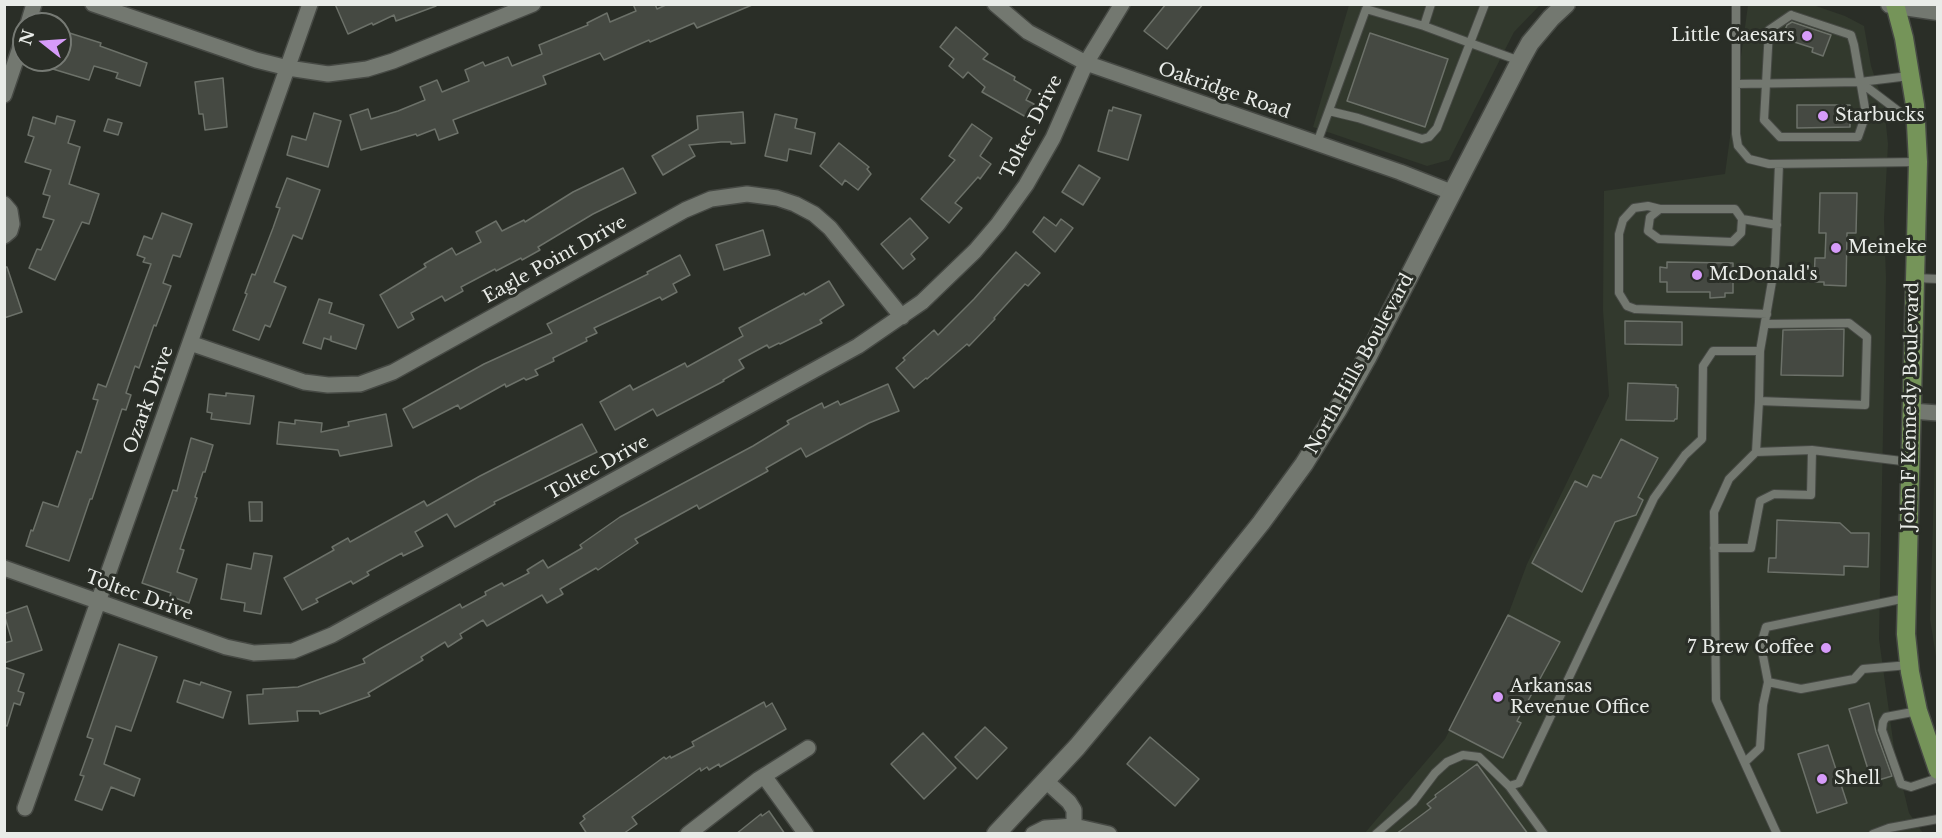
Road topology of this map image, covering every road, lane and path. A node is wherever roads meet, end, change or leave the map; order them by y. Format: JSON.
{"nodes":[{"id":1,"x":93,"y":4,"type":"edge"},
{"id":2,"x":310,"y":4,"type":"edge"},
{"id":3,"x":533,"y":4,"type":"edge"},
{"id":4,"x":995,"y":4,"type":"edge"},
{"id":5,"x":1122,"y":4,"type":"edge"},
{"id":6,"x":1431,"y":4,"type":"edge"},
{"id":7,"x":1485,"y":4,"type":"edge"},
{"id":8,"x":1736,"y":4,"type":"edge"},
{"id":9,"x":1893,"y":5,"type":"edge"},
{"id":10,"x":1558,"y":9,"type":"edge"},
{"id":11,"x":1938,"y":11,"type":"edge"},
{"id":12,"x":1425,"y":26,"type":"junction"},
{"id":13,"x":1470,"y":43,"type":"junction"},
{"id":14,"x":1520,"y":61,"type":"junction"},
{"id":15,"x":1086,"y":63,"type":"junction"},
{"id":16,"x":288,"y":68,"type":"junction"},
{"id":17,"x":12,"y":71,"type":"edge"},
{"id":18,"x":1910,"y":76,"type":"junction"},
{"id":19,"x":1860,"y":82,"type":"junction"},
{"id":20,"x":1736,"y":84,"type":"junction"},
{"id":21,"x":1767,"y":85,"type":"junction"},
{"id":22,"x":4,"y":95,"type":"edge"},
{"id":23,"x":1329,"y":111,"type":"junction"},
{"id":24,"x":1917,"y":126,"type":"junction"},
{"id":25,"x":1316,"y":144,"type":"junction"},
{"id":26,"x":1918,"y":162,"type":"junction"},
{"id":27,"x":1779,"y":164,"type":"junction"},
{"id":28,"x":1451,"y":192,"type":"junction"},
{"id":29,"x":4,"y":204,"type":"edge"},
{"id":30,"x":1660,"y":209,"type":"junction"},
{"id":31,"x":1742,"y":219,"type":"junction"},
{"id":32,"x":1777,"y":225,"type":"junction"},
{"id":33,"x":4,"y":236,"type":"edge"},
{"id":34,"x":1915,"y":278,"type":"junction"},
{"id":35,"x":1938,"y":279,"type":"edge"},
{"id":36,"x":1767,"y":314,"type":"junction"},
{"id":37,"x":902,"y":317,"type":"junction"},
{"id":38,"x":1766,"y":324,"type":"junction"},
{"id":39,"x":190,"y":343,"type":"junction"},
{"id":40,"x":1761,"y":351,"type":"junction"},
{"id":41,"x":1759,"y":401,"type":"junction"},
{"id":42,"x":1911,"y":411,"type":"junction"},
{"id":43,"x":1938,"y":413,"type":"edge"},
{"id":44,"x":1812,"y":450,"type":"junction"},
{"id":45,"x":1756,"y":452,"type":"junction"},
{"id":46,"x":1910,"y":462,"type":"junction"},
{"id":47,"x":1714,"y":548,"type":"junction"},
{"id":48,"x":4,"y":568,"type":"edge"},
{"id":49,"x":1906,"y":598,"type":"junction"},
{"id":50,"x":98,"y":602,"type":"junction"},
{"id":51,"x":1909,"y":665,"type":"junction"},
{"id":52,"x":1768,"y":682,"type":"junction"},
{"id":53,"x":1918,"y":711,"type":"junction"},
{"id":54,"x":808,"y":748,"type":"dead end"},
{"id":55,"x":1745,"y":762,"type":"junction"},
{"id":56,"x":1938,"y":770,"type":"edge"},
{"id":57,"x":764,"y":776,"type":"junction"},
{"id":58,"x":1938,"y":778,"type":"edge"},
{"id":59,"x":1046,"y":781,"type":"junction"},
{"id":60,"x":1509,"y":786,"type":"junction"},
{"id":61,"x":25,"y":808,"type":"dead end"},
{"id":62,"x":1938,"y":819,"type":"edge"},
{"id":63,"x":1074,"y":826,"type":"junction"},
{"id":64,"x":688,"y":834,"type":"edge"},
{"id":65,"x":806,"y":834,"type":"edge"},
{"id":66,"x":996,"y":834,"type":"edge"},
{"id":67,"x":1033,"y":834,"type":"edge"},
{"id":68,"x":1110,"y":834,"type":"edge"},
{"id":69,"x":1376,"y":834,"type":"edge"},
{"id":70,"x":1544,"y":834,"type":"edge"},
{"id":71,"x":1777,"y":834,"type":"edge"},
{"id":72,"x":1873,"y":834,"type":"edge"}],
"edges":[{"from":1,"to":16,"type":"street"},
{"from":2,"to":16,"type":"street","name":"Ozark Drive"},
{"from":3,"to":16,"type":"street"},
{"from":4,"to":15,"type":"street","name":"Oakridge Road"},
{"from":5,"to":15,"type":"street","name":"Toltec Drive"},
{"from":6,"to":12,"type":"lane"},
{"from":7,"to":13,"type":"lane"},
{"from":8,"to":20,"type":"lane"},
{"from":9,"to":11,"type":"street"},
{"from":9,"to":18,"type":"main road","name":"John F Kennedy Boulevard"},
{"from":10,"to":14,"type":"street","name":"North Hills Boulevard"},
{"from":12,"to":13,"type":"lane"},
{"from":12,"to":23,"type":"lane"},
{"from":13,"to":14,"type":"lane"},
{"from":13,"to":23,"type":"lane"},
{"from":14,"to":28,"type":"street","name":"North Hills Boulevard"},
{"from":15,"to":25,"type":"street","name":"Oakridge Road"},
{"from":15,"to":37,"type":"street","name":"Toltec Drive"},
{"from":16,"to":39,"type":"street","name":"Ozark Drive"},
{"from":17,"to":22,"type":"street"},
{"from":18,"to":19,"type":"lane"},
{"from":18,"to":24,"type":"main road","name":"John F Kennedy Boulevard"},
{"from":19,"to":21,"type":"lane"},
{"from":19,"to":21,"type":"lane"},
{"from":19,"to":21,"type":"lane"},
{"from":19,"to":24,"type":"lane"},
{"from":20,"to":21,"type":"lane"},
{"from":20,"to":27,"type":"lane"},
{"from":23,"to":25,"type":"lane"},
{"from":24,"to":26,"type":"main road","name":"John F Kennedy Boulevard"},
{"from":25,"to":28,"type":"street","name":"Oakridge Road"},
{"from":26,"to":27,"type":"lane"},
{"from":26,"to":34,"type":"main road","name":"John F Kennedy Boulevard"},
{"from":27,"to":32,"type":"lane"},
{"from":28,"to":59,"type":"street","name":"North Hills Boulevard"},
{"from":29,"to":33,"type":"street"},
{"from":30,"to":31,"type":"lane"},
{"from":30,"to":31,"type":"lane"},
{"from":30,"to":36,"type":"lane"},
{"from":31,"to":32,"type":"lane"},
{"from":32,"to":36,"type":"lane"},
{"from":34,"to":35,"type":"lane"},
{"from":34,"to":42,"type":"main road","name":"John F Kennedy Boulevard"},
{"from":36,"to":38,"type":"lane"},
{"from":37,"to":39,"type":"street","name":"Eagle Point Drive"},
{"from":37,"to":50,"type":"street","name":"Toltec Drive"},
{"from":38,"to":40,"type":"lane"},
{"from":38,"to":41,"type":"lane"},
{"from":39,"to":50,"type":"street","name":"Ozark Drive"},
{"from":40,"to":41,"type":"lane"},
{"from":40,"to":60,"type":"lane"},
{"from":41,"to":45,"type":"lane"},
{"from":42,"to":43,"type":"street"},
{"from":42,"to":46,"type":"main road","name":"John F Kennedy Boulevard"},
{"from":44,"to":45,"type":"lane"},
{"from":44,"to":46,"type":"lane"},
{"from":44,"to":47,"type":"lane"},
{"from":45,"to":47,"type":"lane"},
{"from":46,"to":49,"type":"main road","name":"John F Kennedy Boulevard"},
{"from":47,"to":55,"type":"lane"},
{"from":48,"to":50,"type":"street","name":"Toltec Drive"},
{"from":49,"to":51,"type":"main road","name":"John F Kennedy Boulevard"},
{"from":49,"to":52,"type":"lane"},
{"from":50,"to":61,"type":"street","name":"Ozark Drive"},
{"from":51,"to":52,"type":"lane"},
{"from":51,"to":53,"type":"main road","name":"John F Kennedy Boulevard"},
{"from":52,"to":55,"type":"lane"},
{"from":53,"to":56,"type":"main road","name":"John F Kennedy Boulevard"},
{"from":53,"to":58,"type":"lane"},
{"from":54,"to":57,"type":"street"},
{"from":55,"to":71,"type":"lane"},
{"from":57,"to":64,"type":"street"},
{"from":57,"to":65,"type":"street"},
{"from":59,"to":63,"type":"street"},
{"from":59,"to":66,"type":"street","name":"North Hills Boulevard"},
{"from":60,"to":69,"type":"lane"},
{"from":60,"to":70,"type":"lane"},
{"from":62,"to":72,"type":"lane"},
{"from":63,"to":67,"type":"street"},
{"from":63,"to":68,"type":"street"}]}
